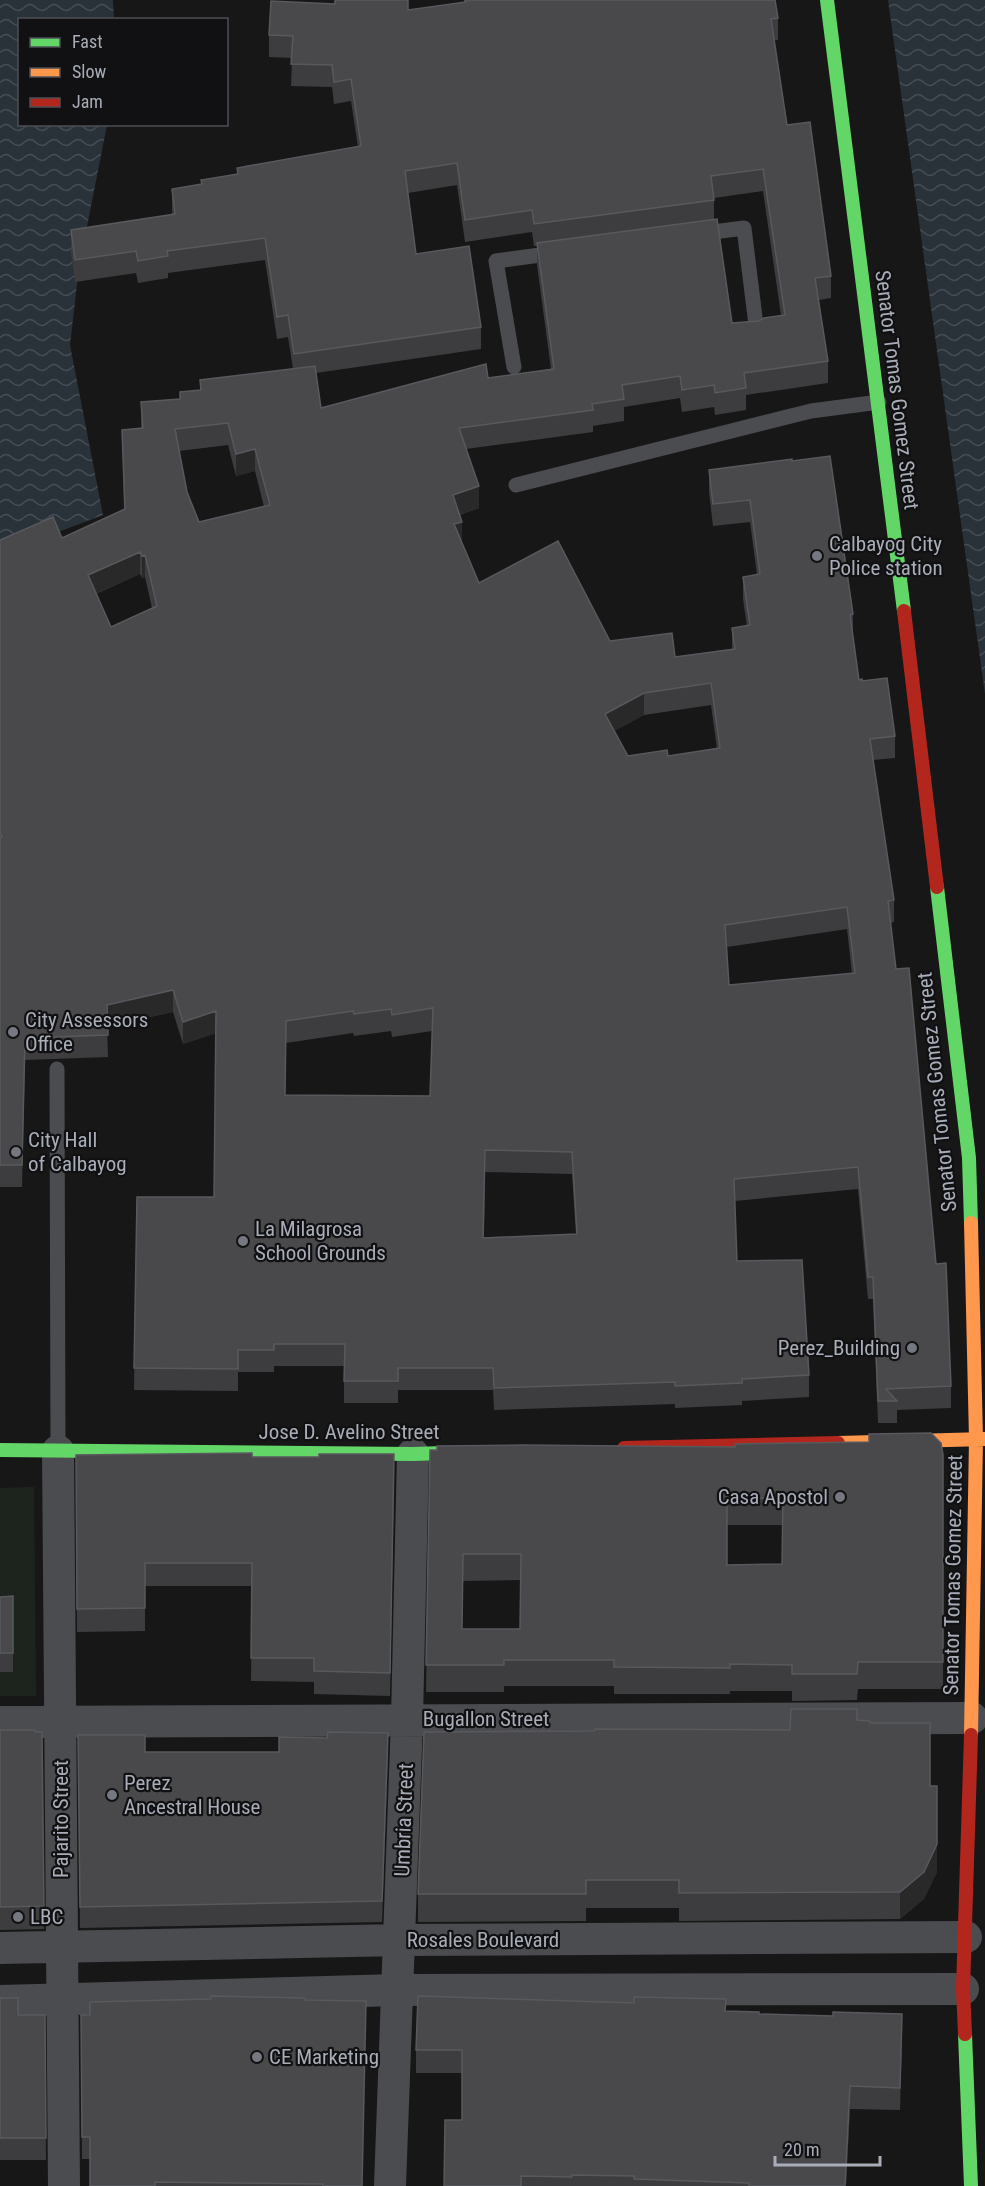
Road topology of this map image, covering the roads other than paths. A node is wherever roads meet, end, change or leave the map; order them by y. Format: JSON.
{"nodes":[{"id":1,"x":827,"y":0,"type":"edge"},
{"id":2,"x":685,"y":235,"type":"edge"},
{"id":3,"x":567,"y":251,"type":"edge"},
{"id":4,"x":757,"y":333,"type":"edge"},
{"id":5,"x":514,"y":367,"type":"dead end"},
{"id":6,"x":879,"y":402,"type":"junction"},
{"id":7,"x":516,"y":485,"type":"dead end"},
{"id":8,"x":57,"y":1070,"type":"dead end"},
{"id":9,"x":981,"y":1439,"type":"edge"},
{"id":10,"x":611,"y":1448,"type":"edge"},
{"id":11,"x":0,"y":1450,"type":"edge"},
{"id":12,"x":58,"y":1451,"type":"junction"},
{"id":13,"x":494,"y":1452,"type":"edge"},
{"id":14,"x":413,"y":1454,"type":"junction"},
{"id":15,"x":972,"y":1718,"type":"junction"},
{"id":16,"x":407,"y":1719,"type":"junction"},
{"id":17,"x":0,"y":1722,"type":"edge"},
{"id":18,"x":61,"y":1722,"type":"junction"},
{"id":19,"x":966,"y":1937,"type":"junction"},
{"id":20,"x":400,"y":1940,"type":"junction"},
{"id":21,"x":62,"y":1946,"type":"junction"},
{"id":22,"x":0,"y":1948,"type":"edge"},
{"id":23,"x":963,"y":1989,"type":"junction"},
{"id":24,"x":397,"y":1990,"type":"junction"},
{"id":25,"x":63,"y":2000,"type":"junction"},
{"id":26,"x":0,"y":2001,"type":"edge"},
{"id":27,"x":974,"y":2029,"type":"edge"},
{"id":28,"x":64,"y":2186,"type":"edge"},
{"id":29,"x":390,"y":2186,"type":"edge"},
{"id":30,"x":971,"y":2186,"type":"edge"}],
"edges":[{"from":1,"to":6,"type":"main road","name":"Senator Tomas Gomez Street"},
{"from":2,"to":4,"type":"lane"},
{"from":3,"to":5,"type":"lane"},
{"from":6,"to":7,"type":"lane"},
{"from":6,"to":9,"type":"main road","name":"Senator Tomas Gomez Street"},
{"from":8,"to":12,"type":"lane"},
{"from":9,"to":10,"type":"main road"},
{"from":9,"to":15,"type":"main road","name":"Senator Tomas Gomez Street"},
{"from":11,"to":12,"type":"main road","name":"Jose D. Avelino Street"},
{"from":12,"to":14,"type":"main road","name":"Jose D. Avelino Street"},
{"from":12,"to":18,"type":"street","name":"Pajarito Street"},
{"from":13,"to":14,"type":"main road","name":"Jose D. Avelino Street"},
{"from":14,"to":16,"type":"street","name":"Umbria Street"},
{"from":15,"to":16,"type":"street","name":"Bugallon Street"},
{"from":15,"to":19,"type":"main road","name":"Senator Tomas Gomez Street"},
{"from":16,"to":18,"type":"street","name":"Bugallon Street"},
{"from":16,"to":20,"type":"street","name":"Umbria Street"},
{"from":17,"to":18,"type":"street","name":"Bugallon Street"},
{"from":18,"to":21,"type":"street","name":"Pajarito Street"},
{"from":19,"to":20,"type":"street","name":"Rosales Boulevard"},
{"from":19,"to":23,"type":"main road","name":"Senator Tomas Gomez Street"},
{"from":20,"to":21,"type":"street","name":"Rosales Boulevard"},
{"from":20,"to":24,"type":"street","name":"Umbria Street"},
{"from":21,"to":22,"type":"street","name":"Rosales Boulevard"},
{"from":21,"to":25,"type":"street","name":"Pajarito Street"},
{"from":23,"to":24,"type":"street"},
{"from":23,"to":27,"type":"main road","name":"Senator Tomas Gomez Street"},
{"from":24,"to":25,"type":"street"},
{"from":24,"to":29,"type":"street","name":"Umbria Street"},
{"from":25,"to":26,"type":"street"},
{"from":25,"to":28,"type":"street","name":"Pajarito Street"},
{"from":27,"to":30,"type":"main road","name":"Senator Tomas Gomez Street"}]}
